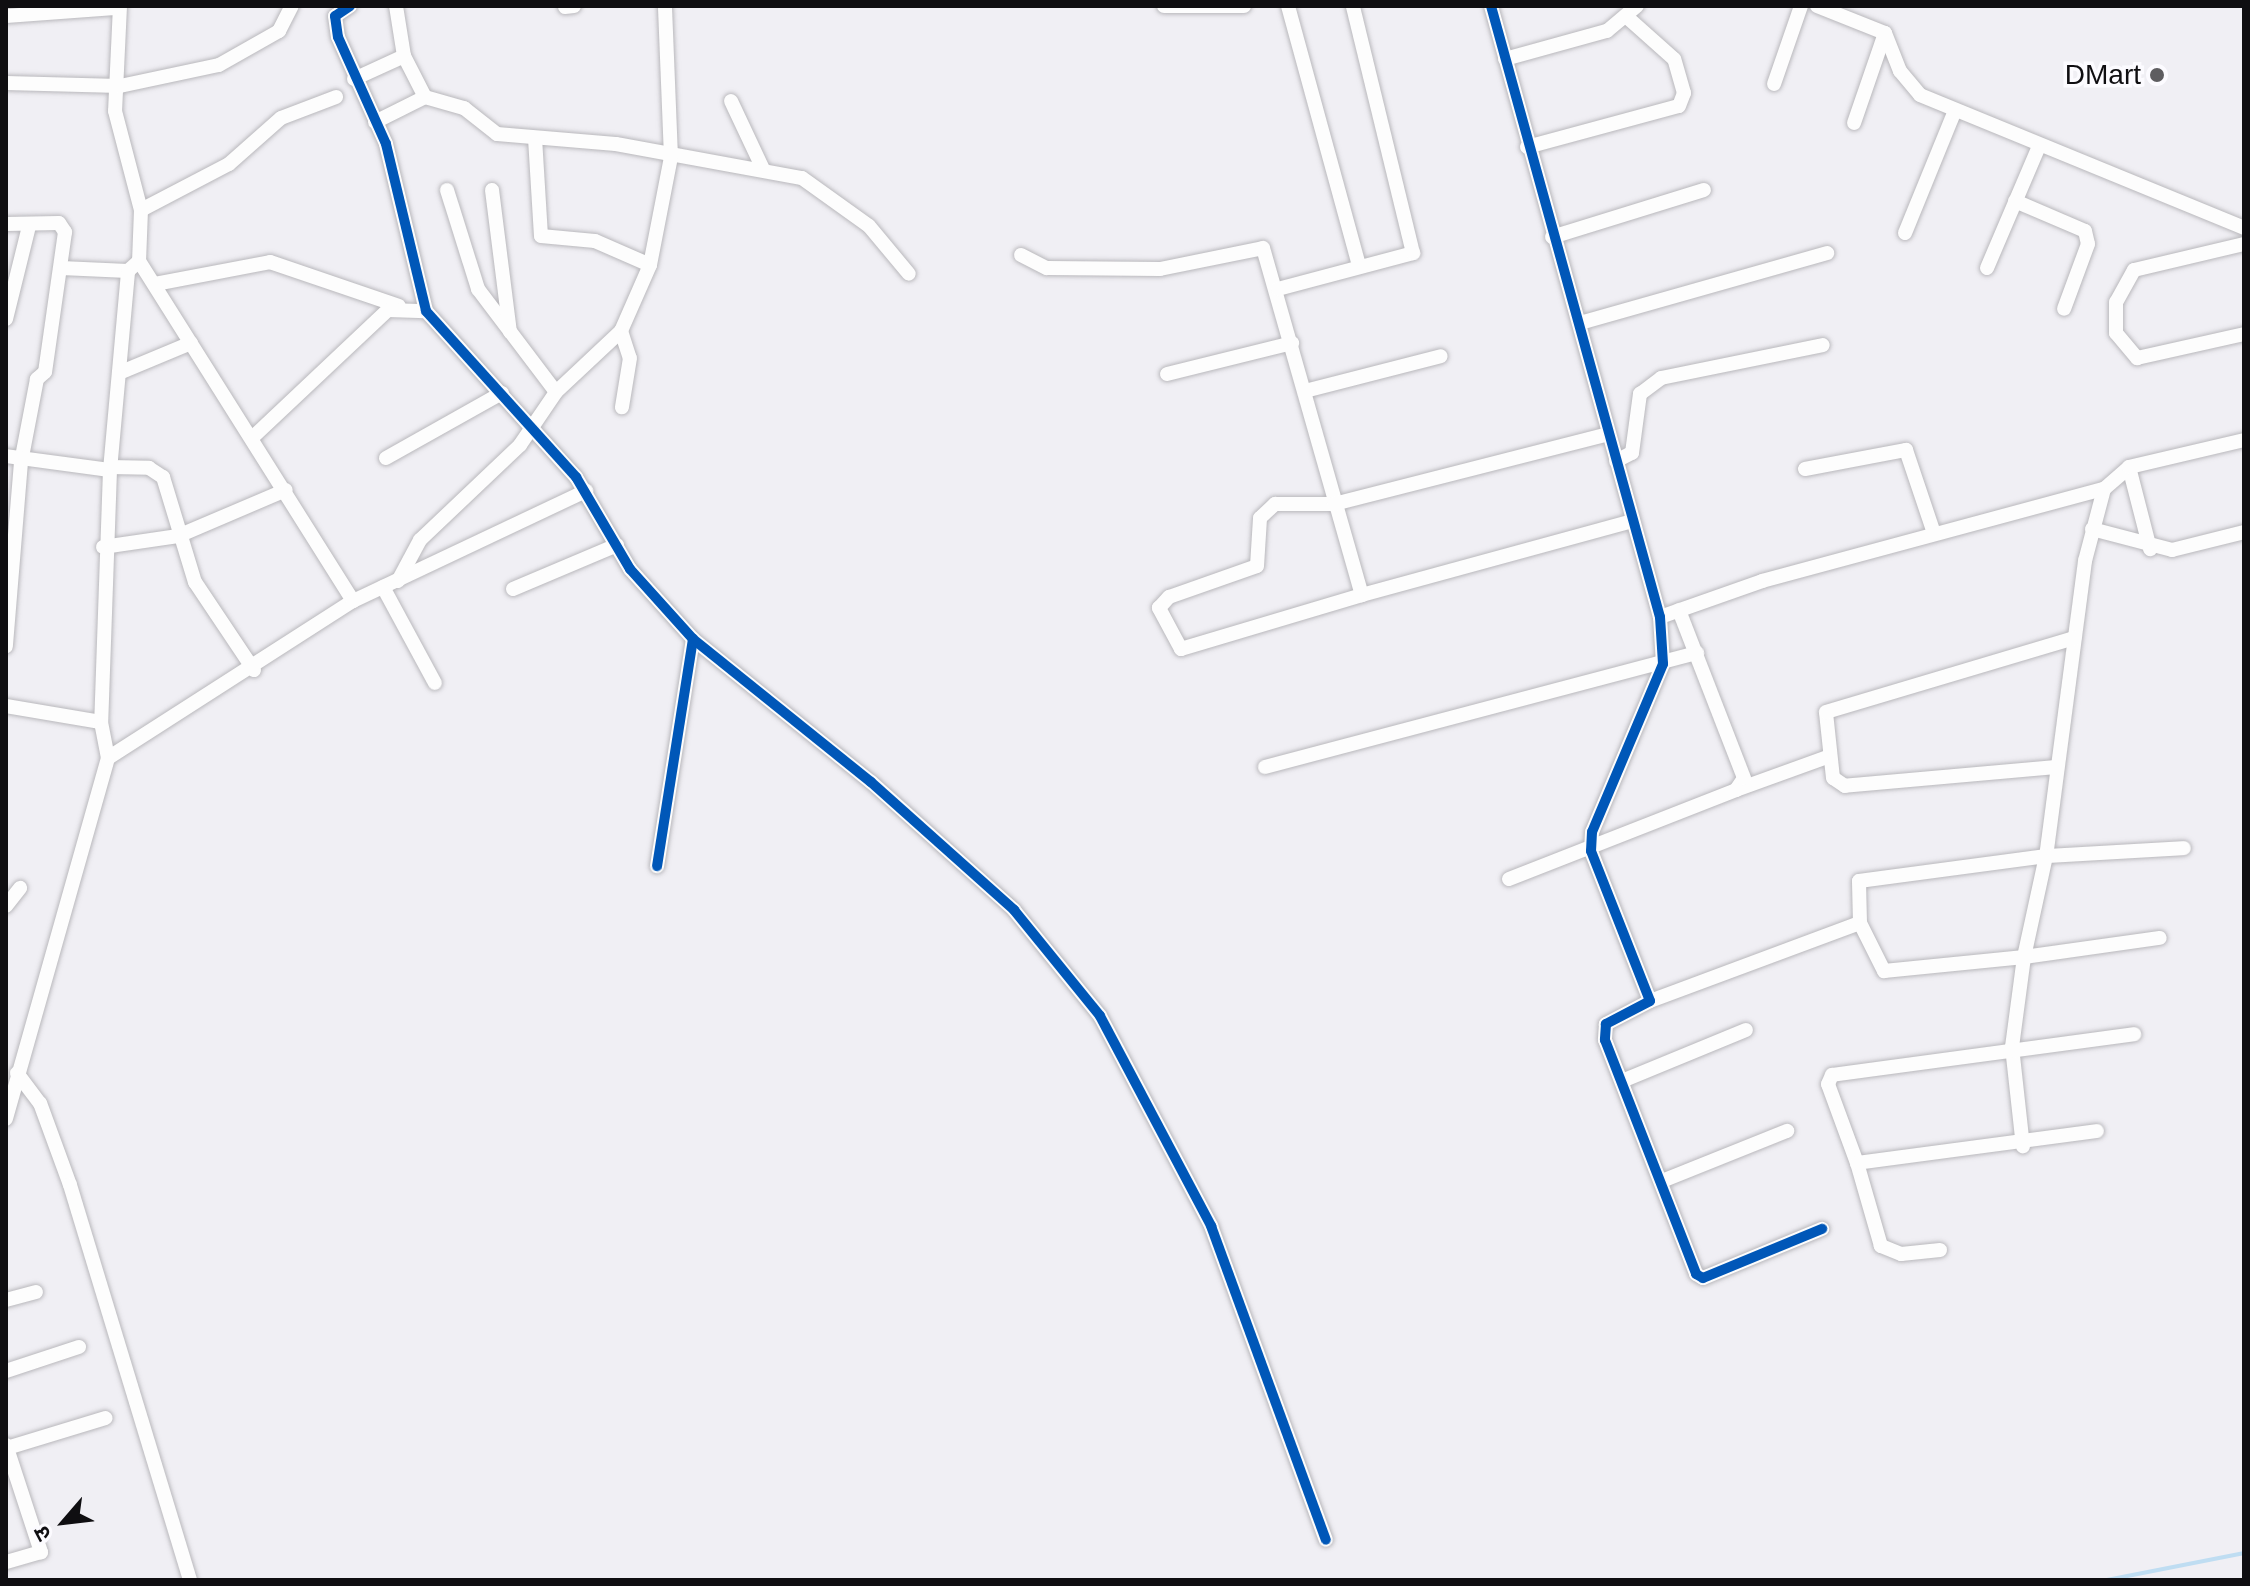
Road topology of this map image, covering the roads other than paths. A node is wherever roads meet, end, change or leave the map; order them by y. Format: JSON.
{"nodes":[{"id":1,"x":292,"y":6,"type":"edge"},
{"id":2,"x":350,"y":6,"type":"edge"},
{"id":3,"x":396,"y":6,"type":"edge"},
{"id":4,"x":665,"y":6,"type":"edge"},
{"id":5,"x":1164,"y":6,"type":"edge"},
{"id":6,"x":1244,"y":6,"type":"edge"},
{"id":7,"x":1288,"y":6,"type":"edge"},
{"id":8,"x":1353,"y":6,"type":"edge"},
{"id":9,"x":1491,"y":6,"type":"edge"},
{"id":10,"x":1801,"y":6,"type":"edge"},
{"id":11,"x":1817,"y":6,"type":"edge"},
{"id":12,"x":118,"y":7,"type":"edge"},
{"id":13,"x":331,"y":11,"type":"edge"},
{"id":14,"x":1632,"y":12,"type":"edge"},
{"id":15,"x":6,"y":16,"type":"edge"},
{"id":16,"x":1885,"y":33,"type":"junction"},
{"id":17,"x":404,"y":56,"type":"junction"},
{"id":18,"x":1505,"y":59,"type":"junction"},
{"id":19,"x":354,"y":79,"type":"junction"},
{"id":20,"x":6,"y":83,"type":"edge"},
{"id":21,"x":1774,"y":84,"type":"dead end"},
{"id":22,"x":120,"y":86,"type":"junction"},
{"id":23,"x":336,"y":97,"type":"dead end"},
{"id":24,"x":425,"y":97,"type":"junction"},
{"id":25,"x":731,"y":101,"type":"dead end"},
{"id":26,"x":1954,"y":113,"type":"junction"},
{"id":27,"x":375,"y":122,"type":"junction"},
{"id":28,"x":1854,"y":123,"type":"dead end"},
{"id":29,"x":535,"y":138,"type":"junction"},
{"id":30,"x":2039,"y":146,"type":"junction"},
{"id":31,"x":1527,"y":147,"type":"junction"},
{"id":32,"x":671,"y":157,"type":"junction"},
{"id":33,"x":763,"y":169,"type":"junction"},
{"id":34,"x":447,"y":190,"type":"dead end"},
{"id":35,"x":492,"y":190,"type":"dead end"},
{"id":36,"x":1704,"y":190,"type":"dead end"},
{"id":37,"x":2015,"y":201,"type":"junction"},
{"id":38,"x":141,"y":210,"type":"junction"},
{"id":39,"x":6,"y":224,"type":"edge"},
{"id":40,"x":29,"y":226,"type":"junction"},
{"id":41,"x":2244,"y":228,"type":"edge"},
{"id":42,"x":1905,"y":233,"type":"dead end"},
{"id":43,"x":1552,"y":237,"type":"junction"},
{"id":44,"x":2244,"y":244,"type":"edge"},
{"id":45,"x":1827,"y":253,"type":"dead end"},
{"id":46,"x":1021,"y":255,"type":"dead end"},
{"id":47,"x":139,"y":261,"type":"junction"},
{"id":48,"x":650,"y":265,"type":"junction"},
{"id":49,"x":1359,"y":266,"type":"junction"},
{"id":50,"x":61,"y":268,"type":"junction"},
{"id":51,"x":1987,"y":268,"type":"dead end"},
{"id":52,"x":128,"y":271,"type":"junction"},
{"id":53,"x":909,"y":274,"type":"dead end"},
{"id":54,"x":155,"y":284,"type":"junction"},
{"id":55,"x":1278,"y":289,"type":"junction"},
{"id":56,"x":399,"y":306,"type":"junction"},
{"id":57,"x":2064,"y":309,"type":"dead end"},
{"id":58,"x":426,"y":311,"type":"junction"},
{"id":59,"x":6,"y":319,"type":"edge"},
{"id":60,"x":1580,"y":323,"type":"junction"},
{"id":61,"x":621,"y":331,"type":"junction"},
{"id":62,"x":510,"y":332,"type":"junction"},
{"id":63,"x":2244,"y":334,"type":"edge"},
{"id":64,"x":191,"y":343,"type":"junction"},
{"id":65,"x":1292,"y":343,"type":"junction"},
{"id":66,"x":1823,"y":345,"type":"dead end"},
{"id":67,"x":1441,"y":356,"type":"dead end"},
{"id":68,"x":119,"y":373,"type":"junction"},
{"id":69,"x":1167,"y":374,"type":"dead end"},
{"id":70,"x":1305,"y":391,"type":"junction"},
{"id":71,"x":556,"y":392,"type":"junction"},
{"id":72,"x":502,"y":393,"type":"junction"},
{"id":73,"x":622,"y":407,"type":"dead end"},
{"id":74,"x":533,"y":426,"type":"junction"},
{"id":75,"x":1608,"y":434,"type":"junction"},
{"id":76,"x":253,"y":437,"type":"junction"},
{"id":77,"x":2244,"y":440,"type":"edge"},
{"id":78,"x":6,"y":456,"type":"edge"},
{"id":79,"x":22,"y":458,"type":"junction"},
{"id":80,"x":386,"y":458,"type":"dead end"},
{"id":81,"x":1616,"y":461,"type":"junction"},
{"id":82,"x":2129,"y":467,"type":"junction"},
{"id":83,"x":110,"y":469,"type":"junction"},
{"id":84,"x":1805,"y":469,"type":"dead end"},
{"id":85,"x":2104,"y":489,"type":"junction"},
{"id":86,"x":286,"y":490,"type":"junction"},
{"id":87,"x":586,"y":491,"type":"junction"},
{"id":88,"x":1334,"y":504,"type":"junction"},
{"id":89,"x":1633,"y":521,"type":"junction"},
{"id":90,"x":2244,"y":532,"type":"edge"},
{"id":91,"x":1934,"y":533,"type":"junction"},
{"id":92,"x":178,"y":536,"type":"junction"},
{"id":93,"x":2090,"y":536,"type":"junction"},
{"id":94,"x":617,"y":545,"type":"junction"},
{"id":95,"x":103,"y":547,"type":"junction"},
{"id":96,"x":2150,"y":549,"type":"junction"},
{"id":97,"x":398,"y":581,"type":"junction"},
{"id":98,"x":383,"y":587,"type":"junction"},
{"id":99,"x":513,"y":589,"type":"dead end"},
{"id":100,"x":1362,"y":595,"type":"junction"},
{"id":101,"x":353,"y":601,"type":"junction"},
{"id":102,"x":1679,"y":610,"type":"junction"},
{"id":103,"x":1660,"y":617,"type":"junction"},
{"id":104,"x":2074,"y":638,"type":"junction"},
{"id":105,"x":693,"y":639,"type":"junction"},
{"id":106,"x":6,"y":646,"type":"edge"},
{"id":107,"x":1697,"y":653,"type":"junction"},
{"id":108,"x":1663,"y":664,"type":"junction"},
{"id":109,"x":254,"y":670,"type":"junction"},
{"id":110,"x":435,"y":683,"type":"dead end"},
{"id":111,"x":6,"y":706,"type":"edge"},
{"id":112,"x":101,"y":722,"type":"junction"},
{"id":113,"x":1830,"y":756,"type":"junction"},
{"id":114,"x":108,"y":758,"type":"junction"},
{"id":115,"x":1265,"y":767,"type":"dead end"},
{"id":116,"x":2056,"y":767,"type":"junction"},
{"id":117,"x":1736,"y":790,"type":"junction"},
{"id":118,"x":2184,"y":848,"type":"dead end"},
{"id":119,"x":1591,"y":851,"type":"junction"},
{"id":120,"x":2046,"y":856,"type":"junction"},
{"id":121,"x":657,"y":866,"type":"dead end"},
{"id":122,"x":1509,"y":879,"type":"dead end"},
{"id":123,"x":20,"y":888,"type":"dead end"},
{"id":124,"x":6,"y":906,"type":"edge"},
{"id":125,"x":1860,"y":923,"type":"junction"},
{"id":126,"x":2160,"y":938,"type":"dead end"},
{"id":127,"x":2024,"y":957,"type":"junction"},
{"id":128,"x":1650,"y":1001,"type":"junction"},
{"id":129,"x":1746,"y":1030,"type":"dead end"},
{"id":130,"x":2134,"y":1034,"type":"dead end"},
{"id":131,"x":2012,"y":1047,"type":"junction"},
{"id":132,"x":17,"y":1073,"type":"junction"},
{"id":133,"x":1622,"y":1081,"type":"junction"},
{"id":134,"x":6,"y":1119,"type":"edge"},
{"id":135,"x":1787,"y":1131,"type":"dead end"},
{"id":136,"x":2097,"y":1131,"type":"dead end"},
{"id":137,"x":2023,"y":1146,"type":"junction"},
{"id":138,"x":1857,"y":1163,"type":"junction"},
{"id":139,"x":1662,"y":1181,"type":"junction"},
{"id":140,"x":1822,"y":1229,"type":"dead end"},
{"id":141,"x":1940,"y":1250,"type":"dead end"},
{"id":142,"x":36,"y":1292,"type":"dead end"},
{"id":143,"x":6,"y":1300,"type":"edge"},
{"id":144,"x":79,"y":1347,"type":"dead end"},
{"id":145,"x":6,"y":1371,"type":"edge"},
{"id":146,"x":106,"y":1418,"type":"dead end"},
{"id":147,"x":6,"y":1447,"type":"edge"},
{"id":148,"x":13,"y":1490,"type":"edge"},
{"id":149,"x":1326,"y":1540,"type":"dead end"},
{"id":150,"x":6,"y":1562,"type":"edge"},
{"id":151,"x":190,"y":1580,"type":"edge"}],
"edges":[{"from":1,"to":22,"type":"street"},
{"from":2,"to":13,"type":"street"},
{"from":3,"to":17,"type":"street"},
{"from":4,"to":32,"type":"street"},
{"from":5,"to":6,"type":"street"},
{"from":7,"to":49,"type":"street"},
{"from":8,"to":49,"type":"street"},
{"from":9,"to":18,"type":"street"},
{"from":10,"to":21,"type":"street"},
{"from":11,"to":16,"type":"street"},
{"from":12,"to":15,"type":"street"},
{"from":12,"to":22,"type":"street"},
{"from":13,"to":19,"type":"street"},
{"from":14,"to":18,"type":"street"},
{"from":14,"to":31,"type":"street"},
{"from":16,"to":26,"type":"street"},
{"from":16,"to":28,"type":"street"},
{"from":17,"to":19,"type":"street"},
{"from":17,"to":24,"type":"street"},
{"from":18,"to":31,"type":"street"},
{"from":19,"to":27,"type":"street"},
{"from":20,"to":22,"type":"street"},
{"from":22,"to":38,"type":"street"},
{"from":23,"to":38,"type":"street"},
{"from":24,"to":27,"type":"street"},
{"from":24,"to":29,"type":"street"},
{"from":25,"to":33,"type":"street"},
{"from":26,"to":30,"type":"street"},
{"from":26,"to":42,"type":"street"},
{"from":27,"to":58,"type":"street"},
{"from":29,"to":32,"type":"street"},
{"from":29,"to":48,"type":"street"},
{"from":30,"to":37,"type":"street"},
{"from":30,"to":41,"type":"street"},
{"from":31,"to":43,"type":"street"},
{"from":32,"to":33,"type":"street"},
{"from":32,"to":48,"type":"street"},
{"from":33,"to":53,"type":"street"},
{"from":34,"to":62,"type":"street"},
{"from":35,"to":62,"type":"street"},
{"from":36,"to":43,"type":"street"},
{"from":37,"to":51,"type":"street"},
{"from":37,"to":57,"type":"street"},
{"from":38,"to":47,"type":"street"},
{"from":39,"to":40,"type":"street"},
{"from":40,"to":50,"type":"street"},
{"from":40,"to":59,"type":"street"},
{"from":43,"to":60,"type":"street"},
{"from":44,"to":63,"type":"street"},
{"from":45,"to":60,"type":"street"},
{"from":46,"to":55,"type":"street"},
{"from":47,"to":52,"type":"street"},
{"from":47,"to":54,"type":"street"},
{"from":48,"to":61,"type":"street"},
{"from":49,"to":55,"type":"street"},
{"from":50,"to":52,"type":"street"},
{"from":50,"to":79,"type":"street"},
{"from":52,"to":68,"type":"street"},
{"from":54,"to":56,"type":"street"},
{"from":54,"to":64,"type":"street"},
{"from":55,"to":65,"type":"street"},
{"from":56,"to":58,"type":"street"},
{"from":56,"to":76,"type":"street"},
{"from":58,"to":72,"type":"street"},
{"from":60,"to":75,"type":"street"},
{"from":61,"to":71,"type":"street"},
{"from":61,"to":73,"type":"street"},
{"from":62,"to":71,"type":"street"},
{"from":64,"to":68,"type":"street"},
{"from":64,"to":76,"type":"street"},
{"from":65,"to":69,"type":"street"},
{"from":65,"to":70,"type":"street"},
{"from":66,"to":81,"type":"street"},
{"from":67,"to":70,"type":"street"},
{"from":68,"to":83,"type":"street"},
{"from":70,"to":88,"type":"street"},
{"from":71,"to":74,"type":"street"},
{"from":72,"to":74,"type":"street"},
{"from":72,"to":80,"type":"street"},
{"from":74,"to":87,"type":"street"},
{"from":74,"to":97,"type":"street"},
{"from":75,"to":81,"type":"street"},
{"from":75,"to":88,"type":"street"},
{"from":76,"to":86,"type":"street"},
{"from":77,"to":82,"type":"street"},
{"from":78,"to":79,"type":"street"},
{"from":79,"to":83,"type":"street"},
{"from":79,"to":106,"type":"street"},
{"from":81,"to":89,"type":"street"},
{"from":82,"to":85,"type":"street"},
{"from":82,"to":96,"type":"street"},
{"from":83,"to":92,"type":"street"},
{"from":83,"to":95,"type":"street"},
{"from":84,"to":91,"type":"street"},
{"from":85,"to":91,"type":"street"},
{"from":85,"to":93,"type":"street"},
{"from":86,"to":92,"type":"street"},
{"from":86,"to":101,"type":"street"},
{"from":87,"to":94,"type":"street"},
{"from":87,"to":97,"type":"street"},
{"from":88,"to":100,"type":"street"},
{"from":88,"to":100,"type":"street"},
{"from":89,"to":100,"type":"street"},
{"from":89,"to":103,"type":"street"},
{"from":90,"to":96,"type":"street"},
{"from":91,"to":102,"type":"street"},
{"from":92,"to":95,"type":"street"},
{"from":92,"to":109,"type":"street"},
{"from":93,"to":96,"type":"street"},
{"from":93,"to":104,"type":"street"},
{"from":94,"to":99,"type":"street"},
{"from":94,"to":105,"type":"street"},
{"from":95,"to":112,"type":"street"},
{"from":97,"to":98,"type":"street"},
{"from":98,"to":101,"type":"street"},
{"from":98,"to":110,"type":"street"},
{"from":101,"to":109,"type":"street"},
{"from":102,"to":103,"type":"street"},
{"from":102,"to":107,"type":"street"},
{"from":103,"to":108,"type":"street"},
{"from":104,"to":113,"type":"street"},
{"from":104,"to":116,"type":"street"},
{"from":105,"to":121,"type":"street"},
{"from":105,"to":149,"type":"street"},
{"from":107,"to":108,"type":"street"},
{"from":107,"to":117,"type":"street"},
{"from":108,"to":115,"type":"street"},
{"from":108,"to":119,"type":"street"},
{"from":109,"to":114,"type":"street"},
{"from":111,"to":112,"type":"street"},
{"from":112,"to":114,"type":"street"},
{"from":113,"to":116,"type":"street"},
{"from":113,"to":117,"type":"street"},
{"from":114,"to":132,"type":"street"},
{"from":116,"to":120,"type":"street"},
{"from":117,"to":119,"type":"street"},
{"from":118,"to":120,"type":"street"},
{"from":119,"to":122,"type":"street"},
{"from":119,"to":128,"type":"street"},
{"from":120,"to":125,"type":"street"},
{"from":120,"to":127,"type":"street"},
{"from":123,"to":124,"type":"street"},
{"from":125,"to":127,"type":"street"},
{"from":125,"to":128,"type":"street"},
{"from":126,"to":127,"type":"street"},
{"from":127,"to":131,"type":"street"},
{"from":128,"to":133,"type":"street"},
{"from":129,"to":133,"type":"street"},
{"from":130,"to":131,"type":"street"},
{"from":131,"to":137,"type":"street"},
{"from":131,"to":138,"type":"street"},
{"from":132,"to":134,"type":"street"},
{"from":132,"to":151,"type":"street"},
{"from":133,"to":139,"type":"street"},
{"from":135,"to":139,"type":"street"},
{"from":136,"to":137,"type":"street"},
{"from":137,"to":138,"type":"street"},
{"from":138,"to":141,"type":"street"},
{"from":139,"to":140,"type":"street"},
{"from":142,"to":143,"type":"street"},
{"from":144,"to":145,"type":"street"},
{"from":146,"to":147,"type":"street"},
{"from":147,"to":148,"type":"street"},
{"from":148,"to":150,"type":"street"}]}
